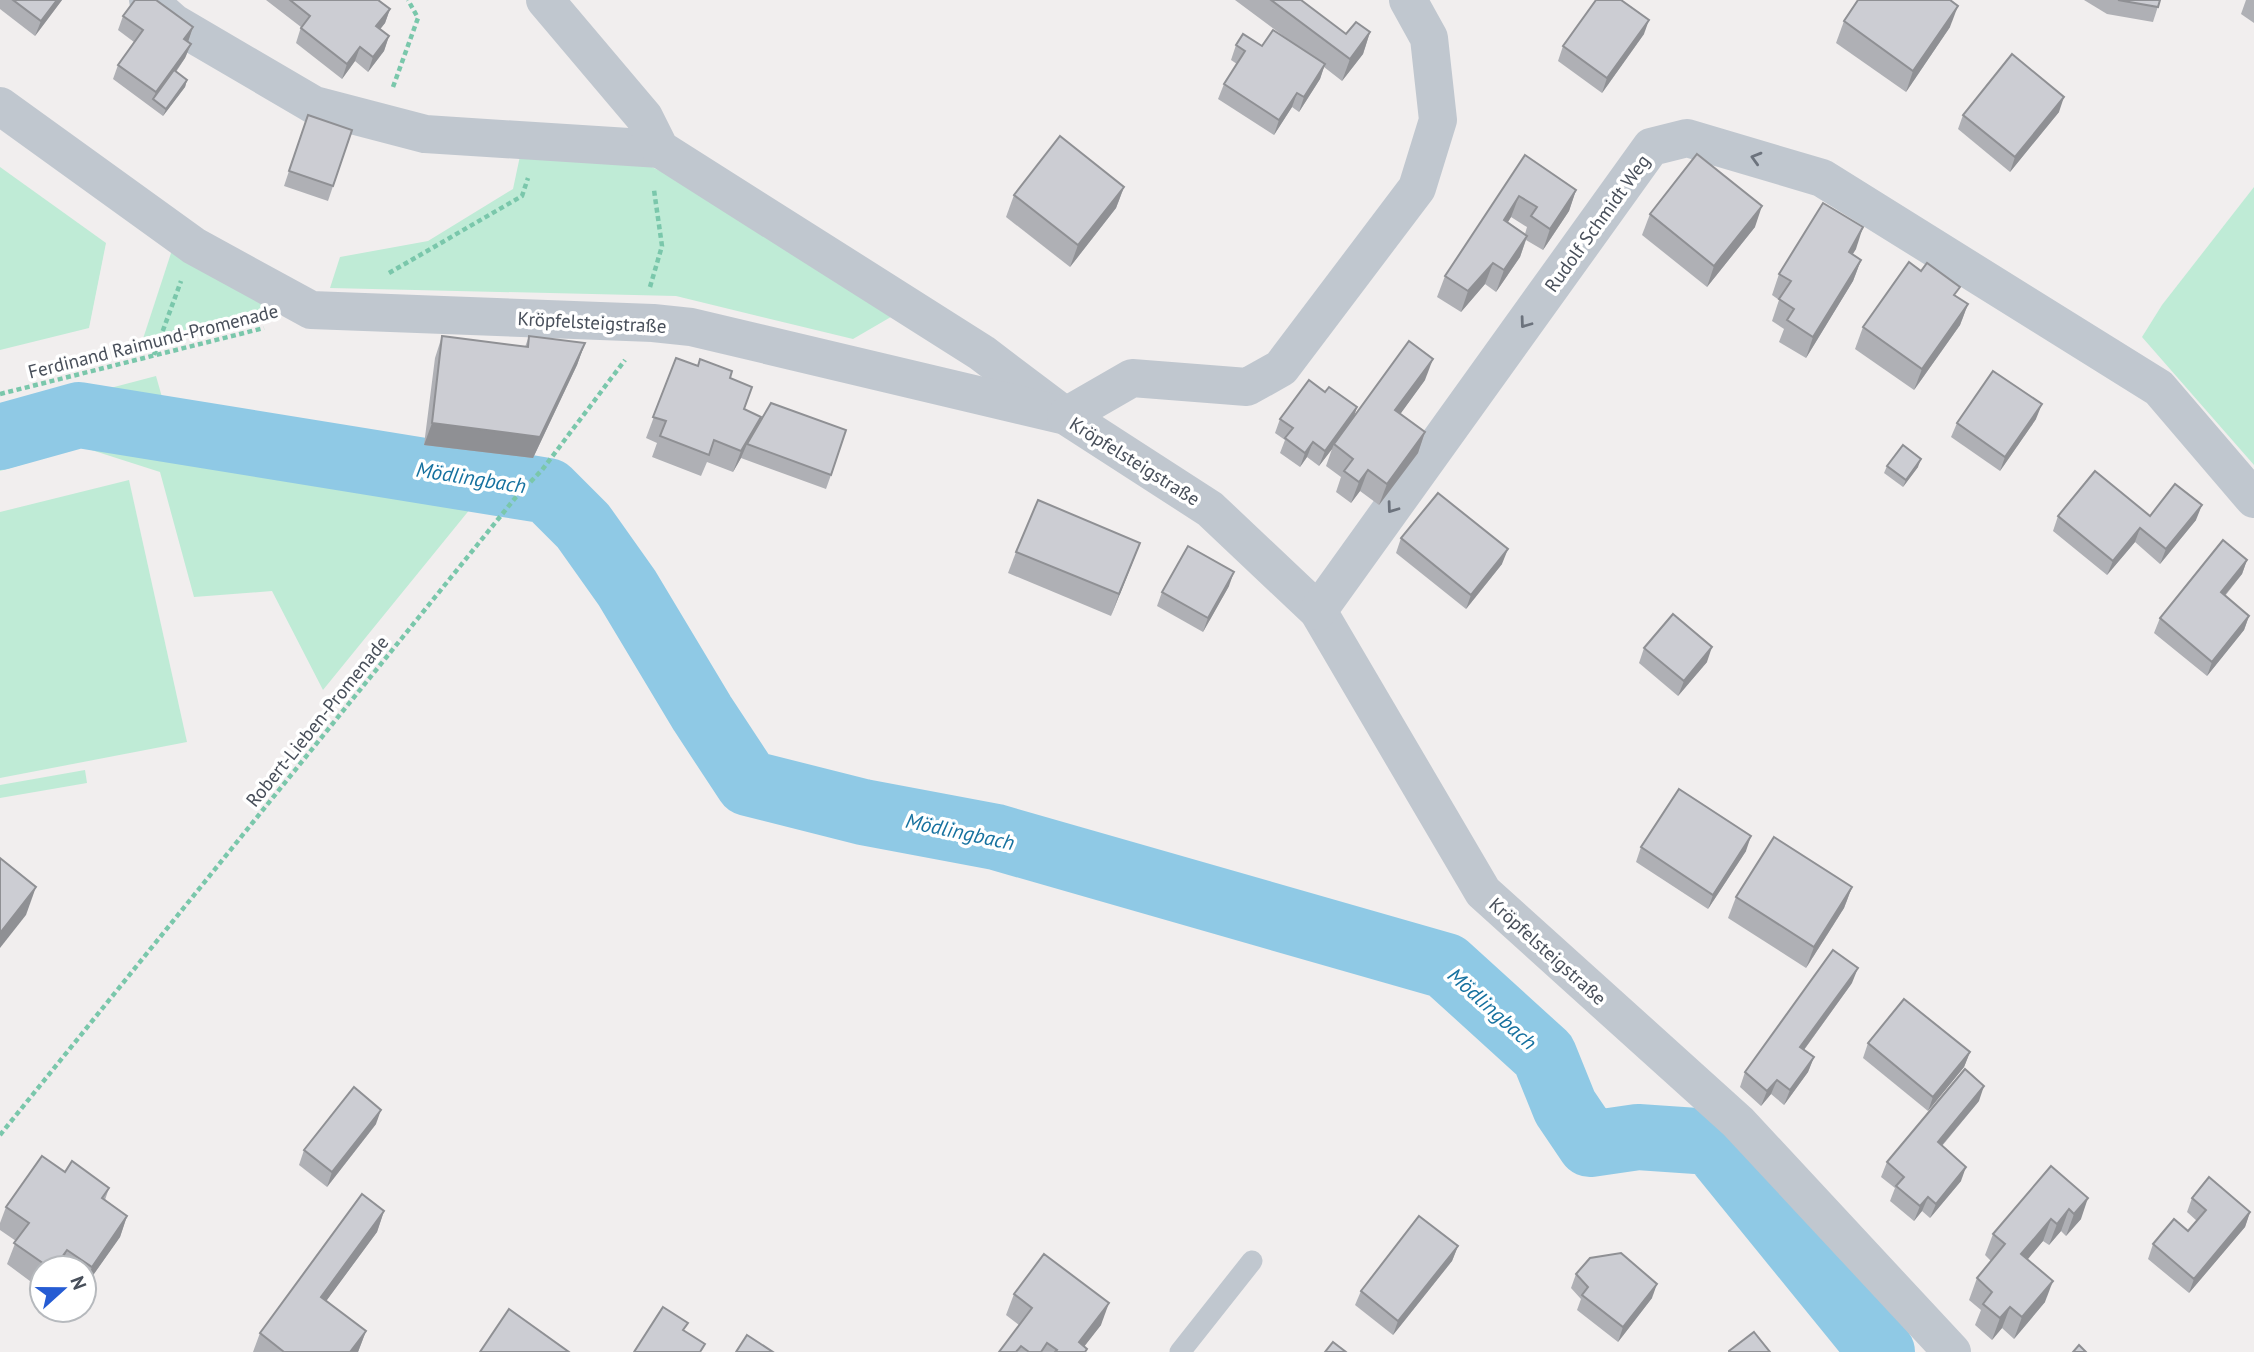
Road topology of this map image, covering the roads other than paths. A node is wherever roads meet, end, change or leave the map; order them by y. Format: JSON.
{"nodes":[{"id":1,"x":148,"y":0,"type":"edge"},
{"id":2,"x":545,"y":0,"type":"edge"},
{"id":3,"x":1408,"y":0,"type":"edge"},
{"id":4,"x":0,"y":106,"type":"edge"},
{"id":5,"x":660,"y":149,"type":"junction"},
{"id":6,"x":1066,"y":416,"type":"junction"},
{"id":7,"x":2254,"y":499,"type":"edge"},
{"id":8,"x":1318,"y":611,"type":"junction"},
{"id":9,"x":1252,"y":1261,"type":"dead end"},
{"id":10,"x":1180,"y":1352,"type":"edge"},
{"id":11,"x":1952,"y":1352,"type":"edge"}],
"edges":[{"from":1,"to":5,"type":"street"},
{"from":2,"to":5,"type":"street"},
{"from":3,"to":6,"type":"street"},
{"from":4,"to":6,"type":"street","name":"Kröpfelsteigstraße"},
{"from":5,"to":6,"type":"street"},
{"from":6,"to":8,"type":"street","name":"Kröpfelsteigstraße"},
{"from":7,"to":8,"type":"street","name":"Rudolf Schmidt Weg","one_way":true},
{"from":8,"to":11,"type":"street","name":"Kröpfelsteigstraße"},
{"from":9,"to":10,"type":"lane"}]}
